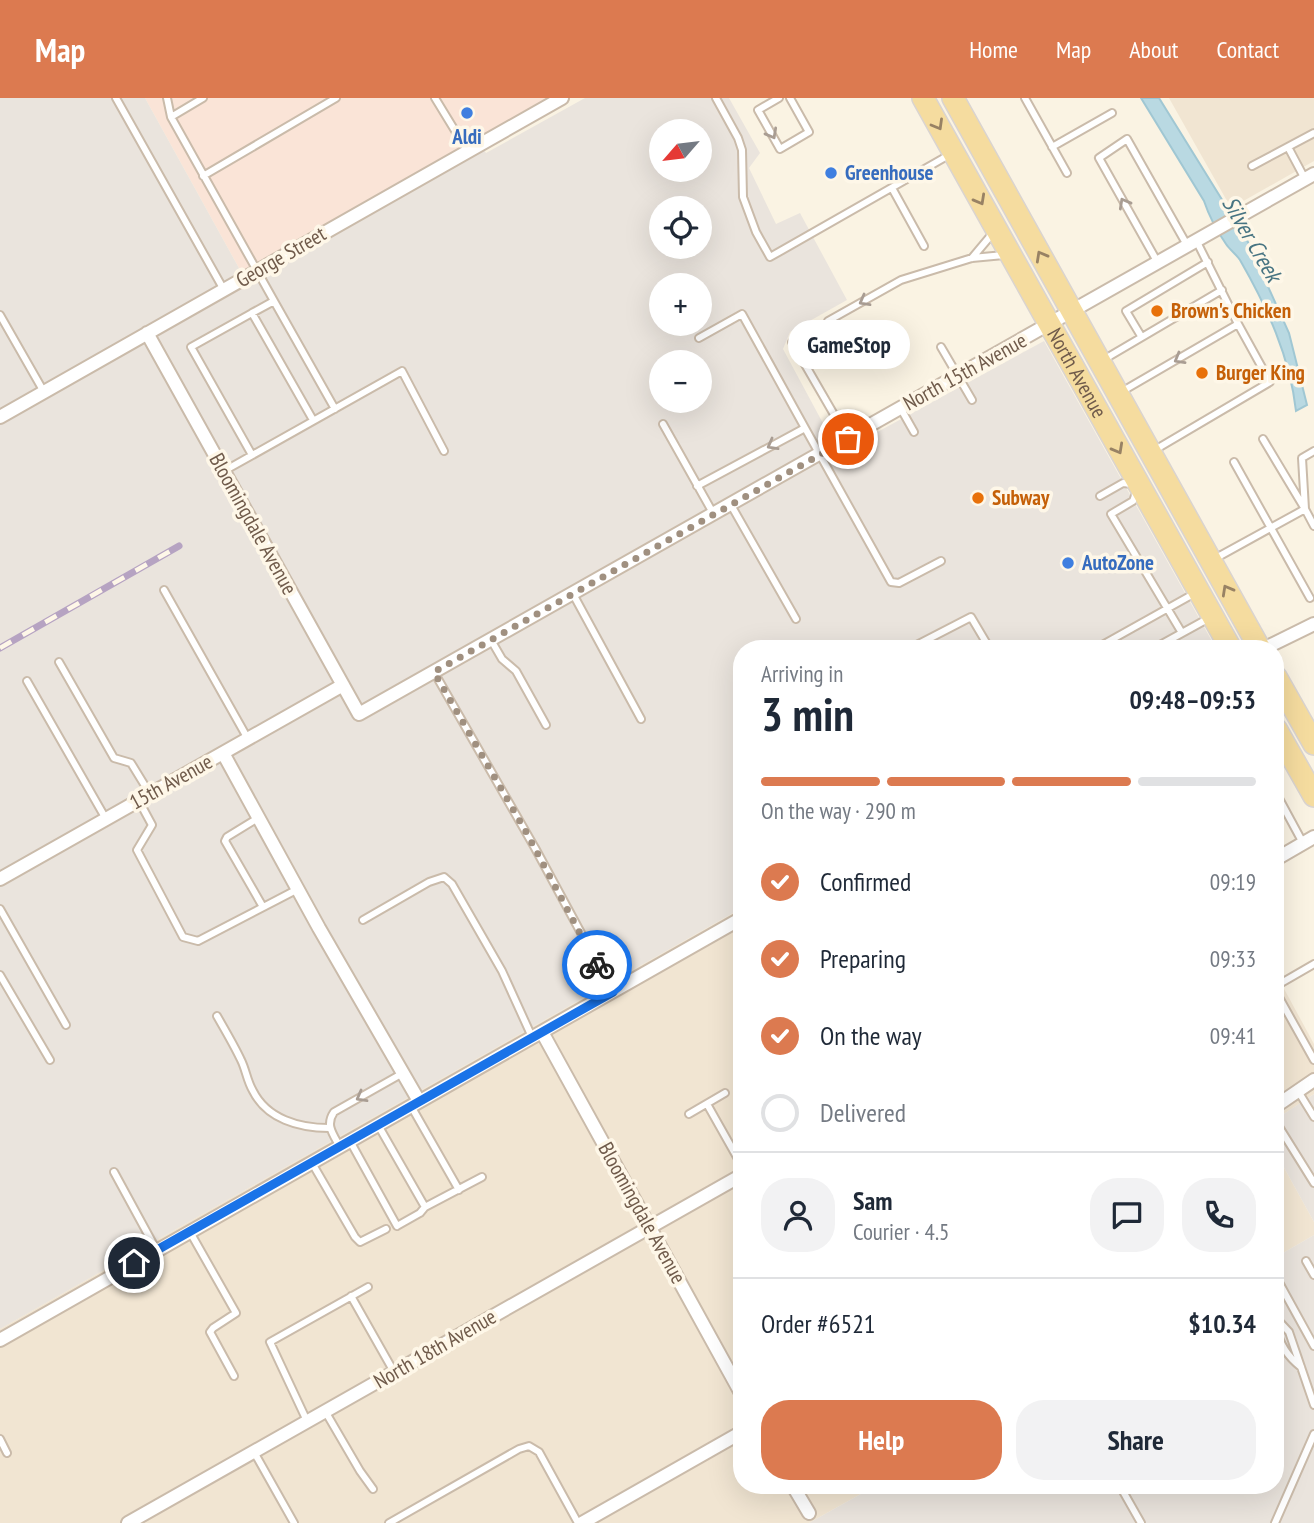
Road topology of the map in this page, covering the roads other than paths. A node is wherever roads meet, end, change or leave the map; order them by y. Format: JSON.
{"nodes":[{"id":1,"x":116,"y":98,"type":"edge"},
{"id":2,"x":167,"y":98,"type":"edge"},
{"id":3,"x":203,"y":98,"type":"edge"},
{"id":4,"x":336,"y":98,"type":"edge"},
{"id":5,"x":435,"y":98,"type":"edge"},
{"id":6,"x":562,"y":98,"type":"edge"},
{"id":7,"x":716,"y":98,"type":"edge"},
{"id":8,"x":779,"y":98,"type":"edge"},
{"id":9,"x":790,"y":98,"type":"edge"},
{"id":10,"x":923,"y":98,"type":"edge"},
{"id":11,"x":953,"y":98,"type":"edge"},
{"id":12,"x":1025,"y":98,"type":"edge"},
{"id":13,"x":1112,"y":113,"type":"dead end"},
{"id":14,"x":171,"y":117,"type":"junction"},
{"id":15,"x":1314,"y":133,"type":"edge"},
{"id":16,"x":1052,"y":147,"type":"junction"},
{"id":17,"x":1288,"y":147,"type":"junction"},
{"id":18,"x":468,"y":152,"type":"junction"},
{"id":19,"x":954,"y":153,"type":"junction"},
{"id":20,"x":1252,"y":166,"type":"dead end"},
{"id":21,"x":1067,"y":173,"type":"dead end"},
{"id":22,"x":203,"y":176,"type":"junction"},
{"id":23,"x":1309,"y":176,"type":"edge"},
{"id":24,"x":892,"y":188,"type":"junction"},
{"id":25,"x":996,"y":228,"type":"junction"},
{"id":26,"x":1192,"y":243,"type":"junction"},
{"id":27,"x":925,"y":246,"type":"dead end"},
{"id":28,"x":1010,"y":255,"type":"junction"},
{"id":29,"x":972,"y":258,"type":"junction"},
{"id":30,"x":1208,"y":262,"type":"junction"},
{"id":31,"x":1158,"y":263,"type":"junction"},
{"id":32,"x":256,"y":272,"type":"junction"},
{"id":33,"x":224,"y":290,"type":"junction"},
{"id":34,"x":1222,"y":290,"type":"junction"},
{"id":35,"x":274,"y":301,"type":"junction"},
{"id":36,"x":1072,"y":312,"type":"junction"},
{"id":37,"x":252,"y":313,"type":"junction"},
{"id":38,"x":0,"y":315,"type":"edge"},
{"id":39,"x":828,"y":321,"type":"dead end"},
{"id":40,"x":1238,"y":324,"type":"junction"},
{"id":41,"x":1049,"y":325,"type":"junction"},
{"id":42,"x":813,"y":330,"type":"dead end"},
{"id":43,"x":147,"y":333,"type":"junction"},
{"id":44,"x":1141,"y":336,"type":"junction"},
{"id":45,"x":699,"y":338,"type":"dead end"},
{"id":46,"x":941,"y":347,"type":"dead end"},
{"id":47,"x":1100,"y":362,"type":"junction"},
{"id":48,"x":957,"y":377,"type":"junction"},
{"id":49,"x":44,"y":392,"type":"junction"},
{"id":50,"x":1118,"y":394,"type":"junction"},
{"id":51,"x":972,"y":400,"type":"dead end"},
{"id":52,"x":335,"y":409,"type":"junction"},
{"id":53,"x":901,"y":409,"type":"junction"},
{"id":54,"x":0,"y":417,"type":"edge"},
{"id":55,"x":313,"y":421,"type":"junction"},
{"id":56,"x":663,"y":424,"type":"dead end"},
{"id":57,"x":805,"y":428,"type":"junction"},
{"id":58,"x":914,"y":432,"type":"dead end"},
{"id":59,"x":848,"y":439,"type":"junction"},
{"id":60,"x":1263,"y":439,"type":"dead end"},
{"id":61,"x":443,"y":451,"type":"dead end"},
{"id":62,"x":1314,"y":451,"type":"edge"},
{"id":63,"x":1150,"y":453,"type":"junction"},
{"id":64,"x":252,"y":455,"type":"junction"},
{"id":65,"x":819,"y":455,"type":"junction"},
{"id":66,"x":1234,"y":462,"type":"dead end"},
{"id":67,"x":224,"y":471,"type":"junction"},
{"id":68,"x":1139,"y":485,"type":"junction"},
{"id":69,"x":697,"y":486,"type":"junction"},
{"id":70,"x":1100,"y":496,"type":"dead end"},
{"id":71,"x":730,"y":505,"type":"junction"},
{"id":72,"x":1305,"y":509,"type":"junction"},
{"id":73,"x":714,"y":514,"type":"junction"},
{"id":74,"x":1314,"y":526,"type":"edge"},
{"id":75,"x":1271,"y":528,"type":"junction"},
{"id":76,"x":941,"y":561,"type":"dead end"},
{"id":77,"x":1211,"y":561,"type":"junction"},
{"id":78,"x":164,"y":590,"type":"dead end"},
{"id":79,"x":1198,"y":591,"type":"junction"},
{"id":80,"x":573,"y":594,"type":"junction"},
{"id":81,"x":1310,"y":598,"type":"dead end"},
{"id":82,"x":1167,"y":608,"type":"junction"},
{"id":83,"x":1212,"y":616,"type":"junction"},
{"id":84,"x":796,"y":619,"type":"dead end"},
{"id":85,"x":1309,"y":627,"type":"edge"},
{"id":86,"x":1182,"y":633,"type":"junction"},
{"id":87,"x":491,"y":640,"type":"junction"},
{"id":88,"x":926,"y":640,"type":"edge"},
{"id":89,"x":985,"y":640,"type":"edge"},
{"id":90,"x":1111,"y":640,"type":"edge"},
{"id":91,"x":1169,"y":640,"type":"edge"},
{"id":92,"x":1226,"y":640,"type":"edge"},
{"id":93,"x":1256,"y":640,"type":"edge"},
{"id":94,"x":1281,"y":640,"type":"edge"},
{"id":95,"x":59,"y":662,"type":"dead end"},
{"id":96,"x":434,"y":672,"type":"junction"},
{"id":97,"x":27,"y":681,"type":"dead end"},
{"id":98,"x":343,"y":685,"type":"junction"},
{"id":99,"x":1284,"y":691,"type":"edge"},
{"id":100,"x":359,"y":715,"type":"joint"},
{"id":101,"x":641,"y":719,"type":"dead end"},
{"id":102,"x":546,"y":725,"type":"dead end"},
{"id":103,"x":248,"y":739,"type":"junction"},
{"id":104,"x":1284,"y":743,"type":"edge"},
{"id":105,"x":1314,"y":744,"type":"edge"},
{"id":106,"x":223,"y":753,"type":"junction"},
{"id":107,"x":1314,"y":796,"type":"edge"},
{"id":108,"x":144,"y":798,"type":"junction"},
{"id":109,"x":1284,"y":804,"type":"edge"},
{"id":110,"x":258,"y":818,"type":"junction"},
{"id":111,"x":106,"y":819,"type":"junction"},
{"id":112,"x":1309,"y":840,"type":"edge"},
{"id":113,"x":1284,"y":854,"type":"edge"},
{"id":114,"x":0,"y":879,"type":"edge"},
{"id":115,"x":298,"y":889,"type":"junction"},
{"id":116,"x":263,"y":907,"type":"junction"},
{"id":117,"x":0,"y":909,"type":"edge"},
{"id":118,"x":363,"y":920,"type":"dead end"},
{"id":119,"x":733,"y":923,"type":"edge"},
{"id":120,"x":1314,"y":964,"type":"edge"},
{"id":121,"x":0,"y":975,"type":"edge"},
{"id":122,"x":1284,"y":981,"type":"edge"},
{"id":123,"x":613,"y":992,"type":"junction"},
{"id":124,"x":1284,"y":1006,"type":"edge"},
{"id":125,"x":217,"y":1016,"type":"dead end"},
{"id":126,"x":66,"y":1026,"type":"dead end"},
{"id":127,"x":537,"y":1035,"type":"junction"},
{"id":128,"x":50,"y":1060,"type":"dead end"},
{"id":129,"x":1314,"y":1060,"type":"edge"},
{"id":130,"x":403,"y":1073,"type":"junction"},
{"id":131,"x":1314,"y":1080,"type":"edge"},
{"id":132,"x":1298,"y":1091,"type":"junction"},
{"id":133,"x":725,"y":1093,"type":"dead end"},
{"id":134,"x":1284,"y":1101,"type":"edge"},
{"id":135,"x":415,"y":1104,"type":"junction"},
{"id":136,"x":707,"y":1104,"type":"junction"},
{"id":137,"x":688,"y":1114,"type":"dead end"},
{"id":138,"x":1314,"y":1117,"type":"edge"},
{"id":139,"x":378,"y":1125,"type":"junction"},
{"id":140,"x":329,"y":1128,"type":"junction"},
{"id":141,"x":1284,"y":1135,"type":"edge"},
{"id":142,"x":345,"y":1144,"type":"junction"},
{"id":143,"x":733,"y":1150,"type":"edge"},
{"id":144,"x":312,"y":1163,"type":"junction"},
{"id":145,"x":114,"y":1172,"type":"dead end"},
{"id":146,"x":482,"y":1177,"type":"dead end"},
{"id":147,"x":733,"y":1180,"type":"edge"},
{"id":148,"x":1314,"y":1183,"type":"edge"},
{"id":149,"x":458,"y":1190,"type":"junction"},
{"id":150,"x":425,"y":1207,"type":"junction"},
{"id":151,"x":650,"y":1227,"type":"junction"},
{"id":152,"x":386,"y":1229,"type":"dead end"},
{"id":153,"x":190,"y":1232,"type":"junction"},
{"id":154,"x":157,"y":1251,"type":"junction"},
{"id":155,"x":1306,"y":1261,"type":"dead end"},
{"id":156,"x":1314,"y":1275,"type":"edge"},
{"id":157,"x":368,"y":1287,"type":"dead end"},
{"id":158,"x":1284,"y":1292,"type":"edge"},
{"id":159,"x":351,"y":1296,"type":"junction"},
{"id":160,"x":1284,"y":1327,"type":"edge"},
{"id":161,"x":0,"y":1339,"type":"edge"},
{"id":162,"x":1314,"y":1346,"type":"edge"},
{"id":163,"x":1284,"y":1347,"type":"edge"},
{"id":164,"x":1301,"y":1367,"type":"junction"},
{"id":165,"x":394,"y":1372,"type":"junction"},
{"id":166,"x":234,"y":1376,"type":"dead end"},
{"id":167,"x":733,"y":1379,"type":"edge"},
{"id":168,"x":1314,"y":1405,"type":"edge"},
{"id":169,"x":325,"y":1412,"type":"junction"},
{"id":170,"x":307,"y":1421,"type":"junction"},
{"id":171,"x":1314,"y":1434,"type":"edge"},
{"id":172,"x":733,"y":1437,"type":"edge"},
{"id":173,"x":0,"y":1439,"type":"edge"},
{"id":174,"x":254,"y":1452,"type":"junction"},
{"id":175,"x":7,"y":1453,"type":"dead end"},
{"id":176,"x":373,"y":1489,"type":"dead end"},
{"id":177,"x":798,"y":1494,"type":"edge"},
{"id":178,"x":1125,"y":1494,"type":"edge"},
{"id":179,"x":809,"y":1513,"type":"dead end"},
{"id":180,"x":405,"y":1514,"type":"junction"},
{"id":181,"x":128,"y":1523,"type":"edge"},
{"id":182,"x":294,"y":1523,"type":"edge"},
{"id":183,"x":389,"y":1523,"type":"edge"},
{"id":184,"x":410,"y":1523,"type":"edge"},
{"id":185,"x":580,"y":1523,"type":"edge"},
{"id":186,"x":1141,"y":1523,"type":"edge"},
{"id":187,"x":1275,"y":1523,"type":"edge"}],
"edges":[{"from":1,"to":33,"type":"lane"},
{"from":2,"to":14,"type":"lane"},
{"from":3,"to":14,"type":"lane"},
{"from":4,"to":22,"type":"lane"},
{"from":5,"to":18,"type":"lane"},
{"from":6,"to":18,"type":"street","name":"George Street"},
{"from":7,"to":24,"type":"lane"},
{"from":8,"to":9,"type":"lane","one_way":true},
{"from":10,"to":19,"type":"main road","name":"North Avenue","one_way":true},
{"from":36,"to":11,"type":"main road","name":"North Avenue","one_way":true},
{"from":12,"to":16,"type":"lane"},
{"from":13,"to":16,"type":"lane"},
{"from":14,"to":22,"type":"lane"},
{"from":15,"to":17,"type":"lane"},
{"from":16,"to":21,"type":"lane"},
{"from":17,"to":20,"type":"lane"},
{"from":17,"to":23,"type":"lane"},
{"from":18,"to":32,"type":"street","name":"George Street"},
{"from":19,"to":24,"type":"lane"},
{"from":19,"to":25,"type":"main road","name":"North Avenue","one_way":true},
{"from":22,"to":32,"type":"lane"},
{"from":23,"to":26,"type":"street","name":"North 15th Avenue"},
{"from":24,"to":27,"type":"lane"},
{"from":25,"to":28,"type":"main road","name":"North Avenue"},
{"from":25,"to":29,"type":"lane"},
{"from":26,"to":30,"type":"lane"},
{"from":26,"to":31,"type":"street","name":"North 15th Avenue"},
{"from":31,"to":26,"type":"lane","one_way":true},
{"from":28,"to":29,"type":"lane"},
{"from":28,"to":41,"type":"main road","name":"North Avenue"},
{"from":29,"to":39,"type":"lane","one_way":true},
{"from":30,"to":34,"type":"lane"},
{"from":30,"to":44,"type":"lane"},
{"from":31,"to":36,"type":"street","name":"North 15th Avenue"},
{"from":32,"to":33,"type":"street","name":"George Street"},
{"from":32,"to":35,"type":"lane"},
{"from":33,"to":43,"type":"street","name":"George Street"},
{"from":34,"to":40,"type":"lane"},
{"from":34,"to":44,"type":"lane"},
{"from":35,"to":37,"type":"lane"},
{"from":35,"to":52,"type":"lane"},
{"from":36,"to":41,"type":"street","name":"North 15th Avenue"},
{"from":36,"to":47,"type":"main road","name":"North Avenue"},
{"from":37,"to":55,"type":"lane"},
{"from":37,"to":64,"type":"lane"},
{"from":38,"to":49,"type":"lane"},
{"from":40,"to":50,"type":"lane","one_way":true},
{"from":40,"to":63,"type":"lane"},
{"from":41,"to":48,"type":"street","name":"North 15th Avenue"},
{"from":41,"to":68,"type":"main road","name":"North Avenue","one_way":true},
{"from":42,"to":59,"type":"lane"},
{"from":43,"to":49,"type":"street","name":"George Street"},
{"from":43,"to":67,"type":"street","name":"Bloomingdale Avenue"},
{"from":44,"to":47,"type":"lane"},
{"from":45,"to":57,"type":"lane"},
{"from":46,"to":48,"type":"lane"},
{"from":47,"to":50,"type":"main road","name":"North Avenue"},
{"from":48,"to":51,"type":"lane"},
{"from":48,"to":53,"type":"street","name":"North 15th Avenue"},
{"from":49,"to":54,"type":"street","name":"George Street"},
{"from":50,"to":63,"type":"main road","name":"North Avenue"},
{"from":52,"to":55,"type":"lane"},
{"from":52,"to":61,"type":"lane"},
{"from":53,"to":58,"type":"lane"},
{"from":53,"to":59,"type":"street","name":"North 15th Avenue"},
{"from":55,"to":64,"type":"lane"},
{"from":56,"to":69,"type":"lane"},
{"from":57,"to":65,"type":"lane"},
{"from":57,"to":69,"type":"lane","one_way":true},
{"from":59,"to":65,"type":"street","name":"North 15th Avenue"},
{"from":60,"to":72,"type":"lane"},
{"from":62,"to":72,"type":"lane"},
{"from":63,"to":77,"type":"main road","name":"North Avenue"},
{"from":64,"to":67,"type":"lane"},
{"from":65,"to":71,"type":"street","name":"North 15th Avenue"},
{"from":65,"to":76,"type":"lane"},
{"from":66,"to":75,"type":"lane"},
{"from":67,"to":98,"type":"street","name":"Bloomingdale Avenue"},
{"from":68,"to":70,"type":"lane"},
{"from":68,"to":79,"type":"main road","name":"North Avenue"},
{"from":68,"to":82,"type":"lane"},
{"from":69,"to":73,"type":"lane"},
{"from":71,"to":73,"type":"street","name":"North 15th Avenue"},
{"from":71,"to":84,"type":"lane"},
{"from":72,"to":74,"type":"lane"},
{"from":72,"to":75,"type":"lane"},
{"from":73,"to":80,"type":"street","name":"North 15th Avenue"},
{"from":75,"to":77,"type":"lane"},
{"from":75,"to":81,"type":"lane"},
{"from":93,"to":77,"type":"main road","name":"North Avenue","one_way":true},
{"from":78,"to":103,"type":"lane"},
{"from":79,"to":82,"type":"lane"},
{"from":79,"to":83,"type":"main road","name":"North Avenue"},
{"from":80,"to":87,"type":"street","name":"North 15th Avenue"},
{"from":80,"to":101,"type":"lane"},
{"from":82,"to":86,"type":"lane"},
{"from":82,"to":90,"type":"lane"},
{"from":83,"to":86,"type":"lane"},
{"from":83,"to":92,"type":"main road","name":"North Avenue"},
{"from":85,"to":94,"type":"street"},
{"from":86,"to":91,"type":"lane"},
{"from":87,"to":96,"type":"street","name":"North 15th Avenue"},
{"from":87,"to":102,"type":"lane"},
{"from":88,"to":89,"type":"lane"},
{"from":95,"to":108,"type":"lane"},
{"from":96,"to":100,"type":"street","name":"North 15th Avenue"},
{"from":96,"to":123,"type":"lane"},
{"from":97,"to":111,"type":"lane"},
{"from":98,"to":100,"type":"street","name":"Bloomingdale Avenue"},
{"from":98,"to":103,"type":"street","name":"15th Avenue"},
{"from":99,"to":105,"type":"main road"},
{"from":103,"to":106,"type":"street","name":"15th Avenue"},
{"from":104,"to":107,"type":"main road"},
{"from":106,"to":108,"type":"street","name":"15th Avenue"},
{"from":106,"to":110,"type":"street"},
{"from":108,"to":111,"type":"street","name":"15th Avenue"},
{"from":108,"to":116,"type":"lane"},
{"from":109,"to":112,"type":"lane"},
{"from":110,"to":115,"type":"street"},
{"from":110,"to":116,"type":"lane"},
{"from":111,"to":114,"type":"street","name":"15th Avenue"},
{"from":112,"to":113,"type":"street"},
{"from":115,"to":116,"type":"lane"},
{"from":115,"to":130,"type":"street"},
{"from":117,"to":126,"type":"lane"},
{"from":118,"to":127,"type":"lane"},
{"from":119,"to":123,"type":"street"},
{"from":120,"to":122,"type":"lane"},
{"from":121,"to":128,"type":"lane"},
{"from":123,"to":127,"type":"street"},
{"from":124,"to":129,"type":"lane"},
{"from":125,"to":140,"type":"lane"},
{"from":127,"to":135,"type":"street"},
{"from":127,"to":151,"type":"street","name":"Bloomingdale Avenue"},
{"from":130,"to":135,"type":"street"},
{"from":130,"to":140,"type":"lane","one_way":true},
{"from":131,"to":132,"type":"street"},
{"from":132,"to":134,"type":"street"},
{"from":132,"to":138,"type":"lane"},
{"from":133,"to":136,"type":"lane"},
{"from":135,"to":139,"type":"street"},
{"from":135,"to":149,"type":"lane"},
{"from":136,"to":137,"type":"lane"},
{"from":136,"to":143,"type":"lane"},
{"from":139,"to":142,"type":"street"},
{"from":139,"to":150,"type":"lane"},
{"from":140,"to":142,"type":"lane"},
{"from":141,"to":148,"type":"lane"},
{"from":142,"to":144,"type":"street"},
{"from":142,"to":150,"type":"lane"},
{"from":144,"to":152,"type":"lane"},
{"from":144,"to":153,"type":"street"},
{"from":145,"to":154,"type":"lane"},
{"from":146,"to":149,"type":"lane"},
{"from":147,"to":151,"type":"street","name":"North 18th Avenue"},
{"from":149,"to":150,"type":"lane"},
{"from":151,"to":165,"type":"street","name":"North 18th Avenue"},
{"from":151,"to":167,"type":"street","name":"Bloomingdale Avenue"},
{"from":153,"to":154,"type":"street"},
{"from":153,"to":166,"type":"lane"},
{"from":154,"to":161,"type":"street"},
{"from":155,"to":156,"type":"lane"},
{"from":157,"to":159,"type":"lane"},
{"from":158,"to":162,"type":"lane"},
{"from":159,"to":165,"type":"lane"},
{"from":159,"to":170,"type":"lane"},
{"from":160,"to":164,"type":"lane"},
{"from":163,"to":164,"type":"lane"},
{"from":164,"to":168,"type":"lane"},
{"from":165,"to":169,"type":"street","name":"North 18th Avenue"},
{"from":169,"to":170,"type":"street","name":"North 18th Avenue"},
{"from":169,"to":176,"type":"lane"},
{"from":170,"to":174,"type":"street","name":"North 18th Avenue"},
{"from":171,"to":187,"type":"lane"},
{"from":172,"to":185,"type":"street"},
{"from":173,"to":175,"type":"lane"},
{"from":174,"to":181,"type":"street","name":"North 18th Avenue"},
{"from":174,"to":182,"type":"lane"},
{"from":177,"to":179,"type":"street"},
{"from":178,"to":186,"type":"lane"},
{"from":180,"to":183,"type":"lane"},
{"from":180,"to":184,"type":"lane"},
{"from":180,"to":185,"type":"lane"}]}
